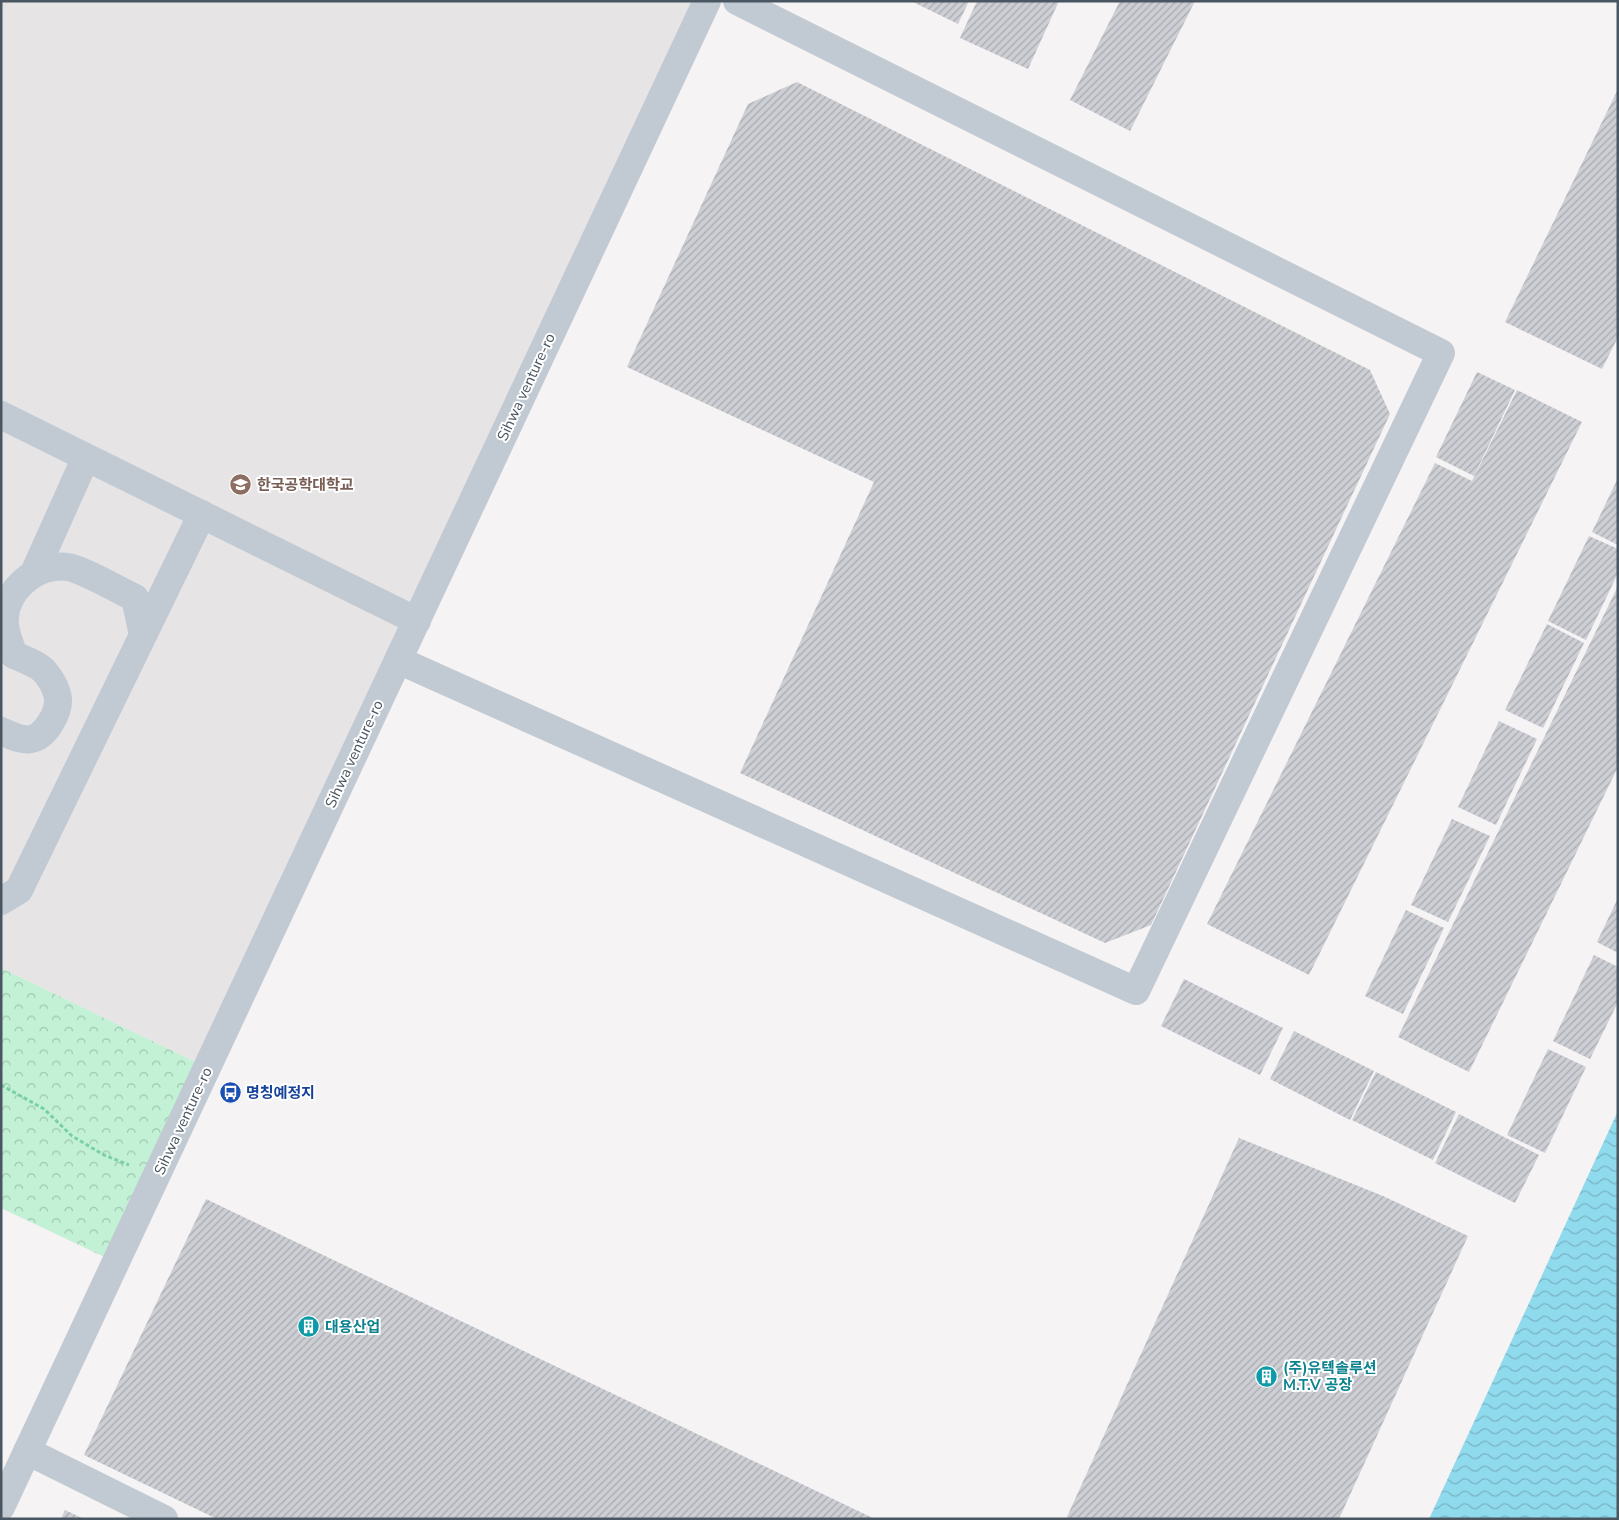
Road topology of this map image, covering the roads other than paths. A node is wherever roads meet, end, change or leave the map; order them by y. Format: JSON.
{"nodes":[{"id":1,"x":707,"y":1,"type":"edge"},
{"id":2,"x":737,"y":1,"type":"edge"},
{"id":3,"x":1,"y":415,"type":"edge"},
{"id":4,"x":86,"y":457,"type":"junction"},
{"id":5,"x":202,"y":514,"type":"junction"},
{"id":6,"x":34,"y":574,"type":"junction"},
{"id":7,"x":416,"y":621,"type":"junction"},
{"id":8,"x":143,"y":635,"type":"junction"},
{"id":9,"x":398,"y":660,"type":"junction"},
{"id":10,"x":1,"y":731,"type":"edge"},
{"id":11,"x":1,"y":901,"type":"edge"},
{"id":12,"x":27,"y":1451,"type":"junction"},
{"id":13,"x":1,"y":1507,"type":"edge"},
{"id":14,"x":164,"y":1519,"type":"edge"}],
"edges":[{"from":1,"to":7,"type":"street","name":"Sihwa venture-ro"},
{"from":2,"to":9,"type":"street"},
{"from":3,"to":4,"type":"street"},
{"from":4,"to":5,"type":"street"},
{"from":4,"to":6,"type":"street"},
{"from":5,"to":7,"type":"street"},
{"from":5,"to":8,"type":"street"},
{"from":6,"to":8,"type":"street"},
{"from":6,"to":10,"type":"street"},
{"from":7,"to":9,"type":"street","name":"Sihwa venture-ro"},
{"from":8,"to":11,"type":"street"},
{"from":9,"to":12,"type":"street","name":"Sihwa venture-ro"},
{"from":12,"to":13,"type":"street","name":"Sihwa venture-ro"},
{"from":12,"to":14,"type":"street"}]}
